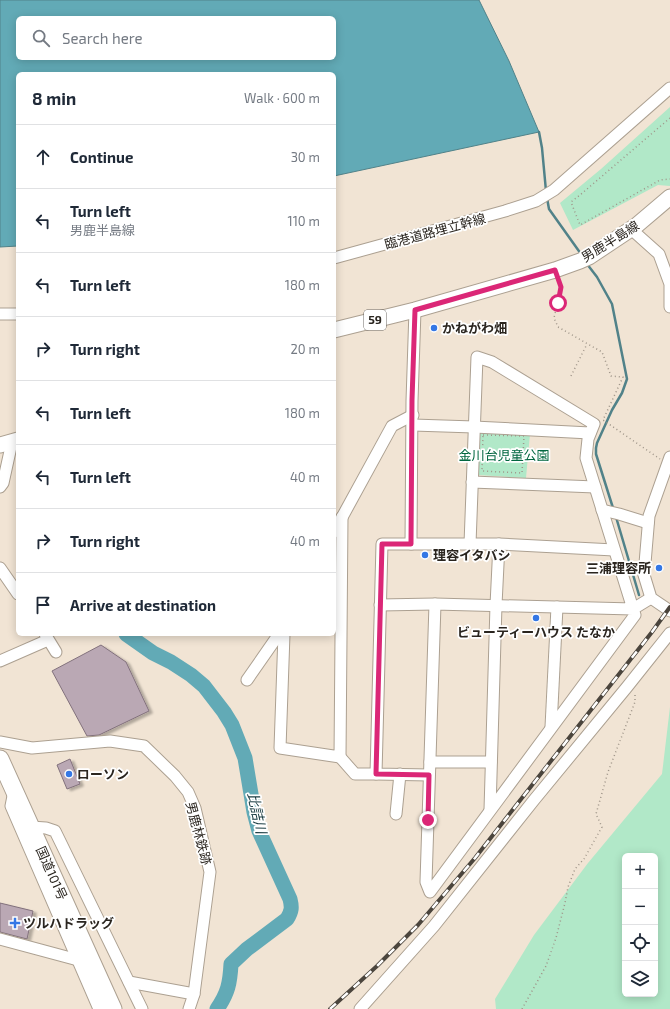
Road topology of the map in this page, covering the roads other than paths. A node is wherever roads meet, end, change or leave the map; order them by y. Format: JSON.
{"nodes":[{"id":1,"x":670,"y":88,"type":"edge"},
{"id":2,"x":670,"y":197,"type":"edge"},
{"id":3,"x":631,"y":230,"type":"junction"},
{"id":4,"x":336,"y":257,"type":"edge"},
{"id":5,"x":670,"y":307,"type":"edge"},
{"id":6,"x":415,"y":310,"type":"junction"},
{"id":7,"x":0,"y":314,"type":"edge"},
{"id":8,"x":16,"y":314,"type":"edge"},
{"id":9,"x":336,"y":330,"type":"edge"},
{"id":10,"x":413,"y":420,"type":"junction"},
{"id":11,"x":474,"y":427,"type":"junction"},
{"id":12,"x":590,"y":433,"type":"junction"},
{"id":13,"x":10,"y":442,"type":"edge"},
{"id":14,"x":669,"y":460,"type":"edge"},
{"id":15,"x":472,"y":482,"type":"junction"},
{"id":16,"x":595,"y":486,"type":"junction"},
{"id":17,"x":0,"y":487,"type":"edge"},
{"id":18,"x":602,"y":510,"type":"junction"},
{"id":19,"x":342,"y":517,"type":"junction"},
{"id":20,"x":648,"y":523,"type":"junction"},
{"id":21,"x":336,"y":528,"type":"edge"},
{"id":22,"x":411,"y":544,"type":"junction"},
{"id":23,"x":470,"y":544,"type":"junction"},
{"id":24,"x":498,"y":544,"type":"junction"},
{"id":25,"x":614,"y":550,"type":"junction"},
{"id":26,"x":0,"y":568,"type":"edge"},
{"id":27,"x":16,"y":591,"type":"edge"},
{"id":28,"x":651,"y":598,"type":"junction"},
{"id":29,"x":435,"y":604,"type":"junction"},
{"id":30,"x":380,"y":605,"type":"junction"},
{"id":31,"x":496,"y":606,"type":"junction"},
{"id":32,"x":557,"y":607,"type":"junction"},
{"id":33,"x":633,"y":609,"type":"junction"},
{"id":34,"x":670,"y":612,"type":"edge"},
{"id":35,"x":670,"y":633,"type":"edge"},
{"id":36,"x":278,"y":636,"type":"edge"},
{"id":37,"x":284,"y":636,"type":"edge"},
{"id":38,"x":46,"y":637,"type":"edge"},
{"id":39,"x":56,"y":652,"type":"dead end"},
{"id":40,"x":0,"y":661,"type":"edge"},
{"id":41,"x":247,"y":680,"type":"dead end"},
{"id":42,"x":551,"y":727,"type":"junction"},
{"id":43,"x":0,"y":742,"type":"edge"},
{"id":44,"x":340,"y":757,"type":"junction"},
{"id":45,"x":0,"y":759,"type":"edge"},
{"id":46,"x":430,"y":762,"type":"junction"},
{"id":47,"x":491,"y":762,"type":"junction"},
{"id":48,"x":376,"y":774,"type":"junction"},
{"id":49,"x":400,"y":774,"type":"junction"},
{"id":50,"x":429,"y":775,"type":"junction"},
{"id":51,"x":14,"y":788,"type":"junction"},
{"id":52,"x":490,"y":810,"type":"junction"},
{"id":53,"x":396,"y":814,"type":"dead end"},
{"id":54,"x":31,"y":827,"type":"junction"},
{"id":55,"x":0,"y":939,"type":"edge"},
{"id":56,"x":78,"y":960,"type":"junction"},
{"id":57,"x":129,"y":982,"type":"junction"},
{"id":58,"x":194,"y":994,"type":"junction"},
{"id":59,"x":99,"y":1009,"type":"edge"},
{"id":60,"x":113,"y":1009,"type":"edge"},
{"id":61,"x":142,"y":1009,"type":"edge"},
{"id":62,"x":189,"y":1009,"type":"edge"},
{"id":63,"x":360,"y":1009,"type":"edge"}],
"edges":[{"from":1,"to":4,"type":"street","name":"臨港道路埋立幹線"},
{"from":2,"to":3,"type":"main road","name":"男鹿半島線","number":"59"},
{"from":3,"to":5,"type":"street"},
{"from":3,"to":6,"type":"main road","name":"男鹿半島線","number":"59"},
{"from":6,"to":9,"type":"main road","name":"男鹿半島線","number":"59"},
{"from":6,"to":10,"type":"street"},
{"from":7,"to":8,"type":"street"},
{"from":10,"to":11,"type":"street"},
{"from":10,"to":19,"type":"street"},
{"from":10,"to":22,"type":"street"},
{"from":11,"to":12,"type":"street"},
{"from":11,"to":12,"type":"street"},
{"from":11,"to":15,"type":"street"},
{"from":12,"to":16,"type":"street"},
{"from":13,"to":17,"type":"street"},
{"from":14,"to":20,"type":"street"},
{"from":15,"to":16,"type":"street"},
{"from":15,"to":23,"type":"street"},
{"from":16,"to":18,"type":"street"},
{"from":18,"to":20,"type":"street"},
{"from":18,"to":25,"type":"street"},
{"from":19,"to":21,"type":"street"},
{"from":19,"to":44,"type":"street"},
{"from":20,"to":28,"type":"street"},
{"from":22,"to":23,"type":"street"},
{"from":22,"to":30,"type":"street"},
{"from":23,"to":24,"type":"street"},
{"from":24,"to":25,"type":"street"},
{"from":24,"to":31,"type":"street"},
{"from":25,"to":33,"type":"street"},
{"from":26,"to":27,"type":"street"},
{"from":28,"to":33,"type":"street"},
{"from":28,"to":34,"type":"street"},
{"from":29,"to":30,"type":"street"},
{"from":29,"to":31,"type":"street"},
{"from":29,"to":46,"type":"street"},
{"from":30,"to":48,"type":"street"},
{"from":31,"to":32,"type":"street"},
{"from":31,"to":47,"type":"street"},
{"from":32,"to":33,"type":"street"},
{"from":32,"to":42,"type":"street"},
{"from":33,"to":42,"type":"street"},
{"from":35,"to":63,"type":"street"},
{"from":36,"to":41,"type":"street"},
{"from":37,"to":44,"type":"street"},
{"from":38,"to":39,"type":"street"},
{"from":38,"to":40,"type":"street"},
{"from":42,"to":52,"type":"street"},
{"from":43,"to":58,"type":"street","name":"男鹿林鉄跡"},
{"from":44,"to":48,"type":"street"},
{"from":45,"to":51,"type":"highway","name":"国道101号"},
{"from":46,"to":47,"type":"street"},
{"from":46,"to":50,"type":"street"},
{"from":47,"to":52,"type":"street"},
{"from":48,"to":49,"type":"street"},
{"from":49,"to":50,"type":"street"},
{"from":49,"to":53,"type":"street"},
{"from":50,"to":52,"type":"street"},
{"from":51,"to":54,"type":"highway","name":"国道101号"},
{"from":51,"to":56,"type":"street"},
{"from":54,"to":57,"type":"street"},
{"from":54,"to":60,"type":"highway","name":"国道101号"},
{"from":55,"to":56,"type":"street"},
{"from":56,"to":59,"type":"street"},
{"from":57,"to":58,"type":"street"},
{"from":57,"to":61,"type":"street"},
{"from":58,"to":62,"type":"street","name":"男鹿林鉄跡"}]}
